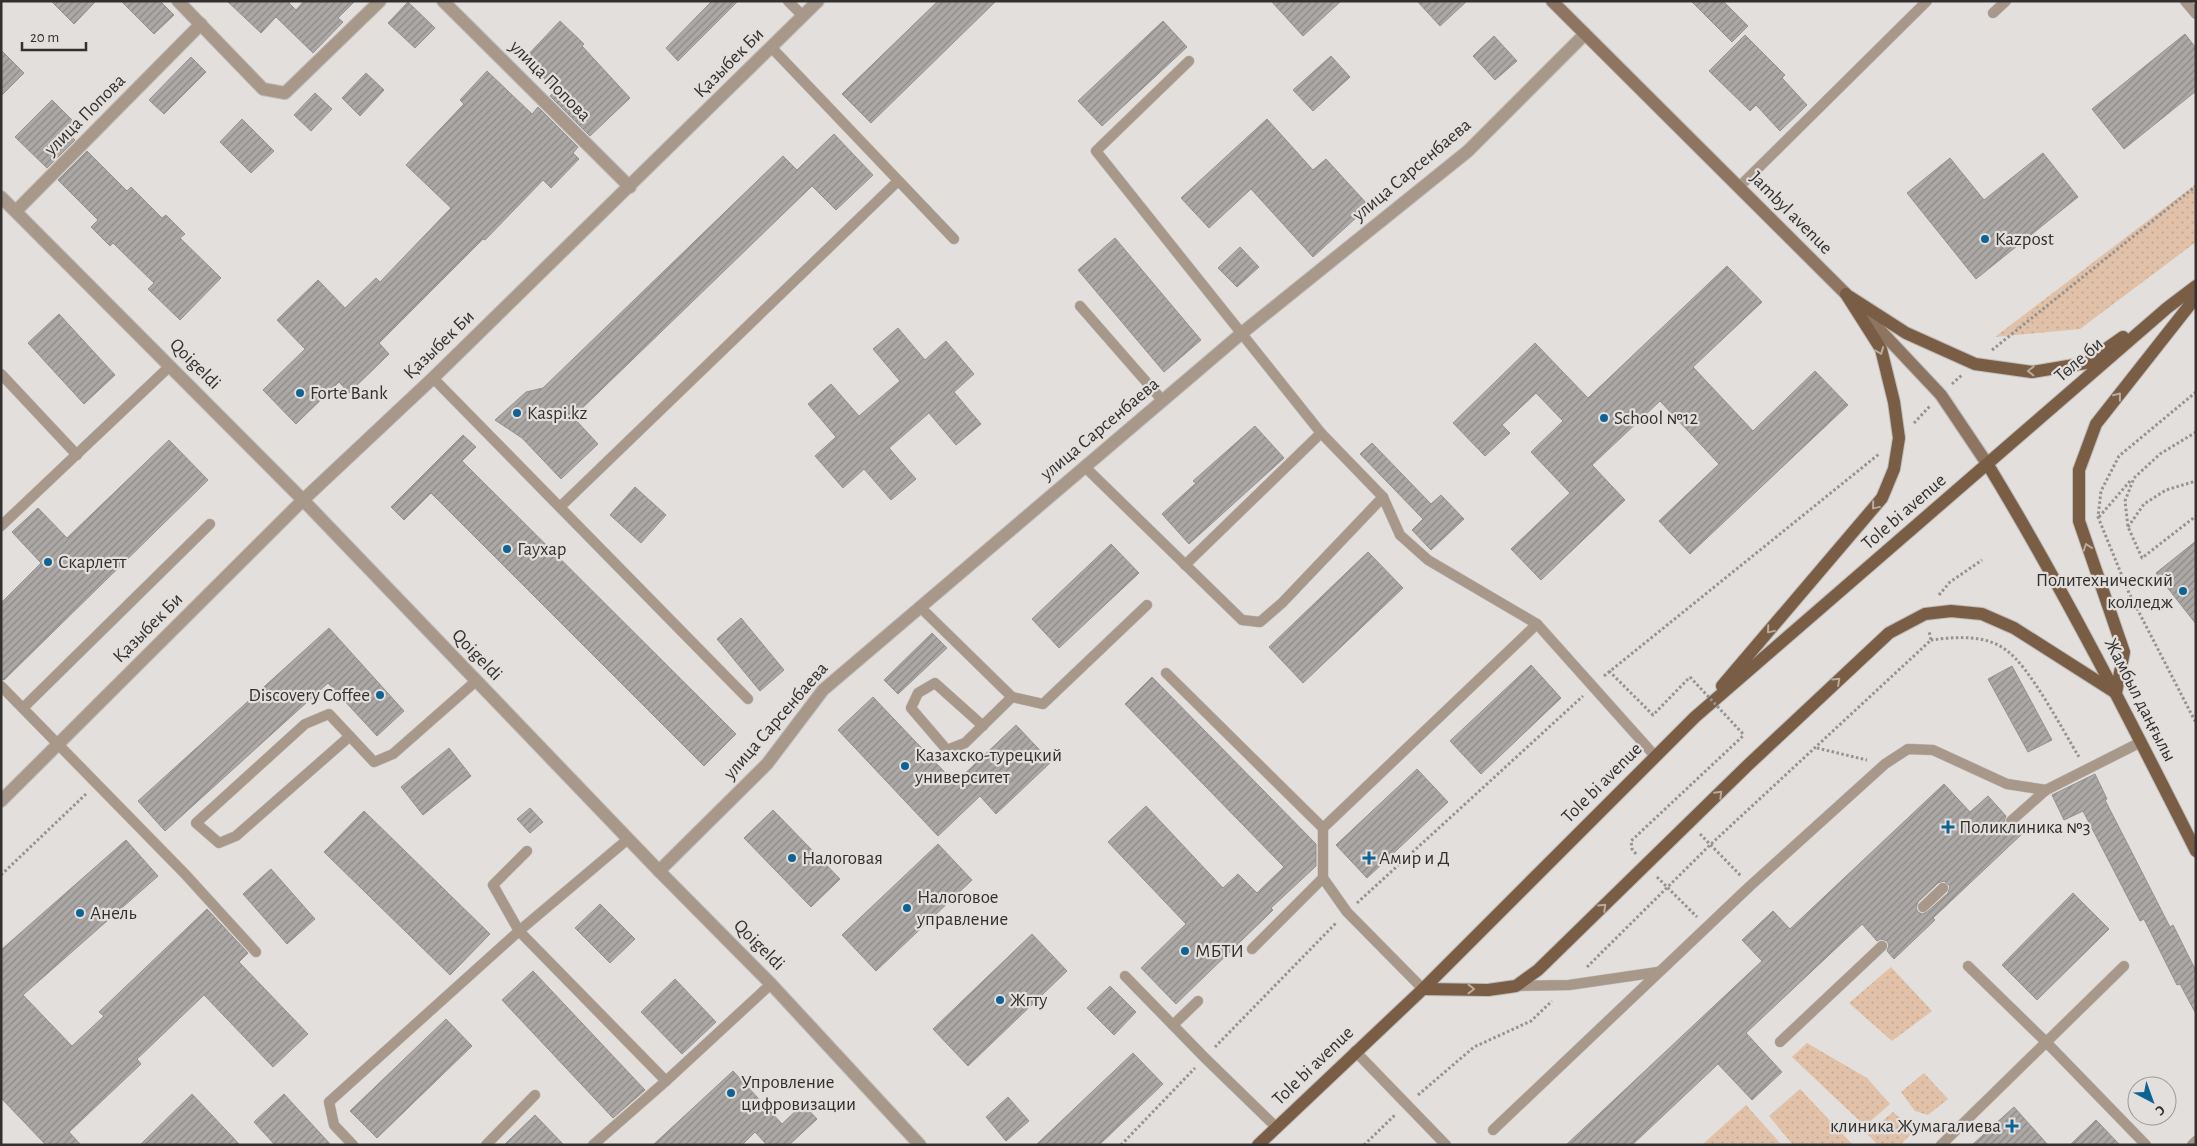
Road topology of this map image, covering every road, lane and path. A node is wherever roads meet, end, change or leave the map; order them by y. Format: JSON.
{"nodes":[{"id":1,"x":178,"y":1,"type":"edge"},
{"id":2,"x":380,"y":1,"type":"edge"},
{"id":3,"x":444,"y":1,"type":"edge"},
{"id":4,"x":788,"y":1,"type":"edge"},
{"id":5,"x":818,"y":1,"type":"edge"},
{"id":6,"x":1552,"y":1,"type":"edge"},
{"id":7,"x":1927,"y":1,"type":"edge"},
{"id":8,"x":2006,"y":1,"type":"edge"},
{"id":9,"x":2185,"y":1,"type":"edge"},
{"id":10,"x":1993,"y":13,"type":"dead end"},
{"id":11,"x":2196,"y":14,"type":"edge"},
{"id":12,"x":803,"y":16,"type":"junction"},
{"id":13,"x":201,"y":24,"type":"junction"},
{"id":14,"x":1584,"y":34,"type":"junction"},
{"id":15,"x":771,"y":48,"type":"junction"},
{"id":16,"x":1189,"y":61,"type":"dead end"},
{"id":17,"x":898,"y":181,"type":"junction"},
{"id":18,"x":2196,"y":186,"type":"edge"},
{"id":19,"x":630,"y":187,"type":"junction"},
{"id":20,"x":1739,"y":187,"type":"junction"},
{"id":21,"x":1,"y":197,"type":"edge"},
{"id":22,"x":16,"y":211,"type":"junction"},
{"id":23,"x":954,"y":239,"type":"dead end"},
{"id":24,"x":2196,"y":286,"type":"edge"},
{"id":25,"x":1846,"y":294,"type":"junction"},
{"id":26,"x":2196,"y":297,"type":"edge"},
{"id":27,"x":1080,"y":306,"type":"dead end"},
{"id":28,"x":2167,"y":308,"type":"junction"},
{"id":29,"x":1242,"y":333,"type":"junction"},
{"id":30,"x":1975,"y":364,"type":"junction"},
{"id":31,"x":170,"y":366,"type":"junction"},
{"id":32,"x":1,"y":374,"type":"edge"},
{"id":33,"x":433,"y":378,"type":"junction"},
{"id":34,"x":2196,"y":392,"type":"edge"},
{"id":35,"x":1941,"y":395,"type":"junction"},
{"id":36,"x":1163,"y":401,"type":"junction"},
{"id":37,"x":1321,"y":432,"type":"junction"},
{"id":38,"x":2196,"y":432,"type":"edge"},
{"id":39,"x":1900,"y":438,"type":"junction"},
{"id":40,"x":77,"y":455,"type":"junction"},
{"id":41,"x":1988,"y":465,"type":"junction"},
{"id":42,"x":1085,"y":467,"type":"junction"},
{"id":43,"x":2134,"y":478,"type":"junction"},
{"id":44,"x":2196,"y":481,"type":"edge"},
{"id":45,"x":1382,"y":497,"type":"junction"},
{"id":46,"x":303,"y":500,"type":"junction"},
{"id":47,"x":560,"y":507,"type":"junction"},
{"id":48,"x":2196,"y":516,"type":"edge"},
{"id":49,"x":2098,"y":517,"type":"junction"},
{"id":50,"x":210,"y":524,"type":"dead end"},
{"id":51,"x":1,"y":526,"type":"edge"},
{"id":52,"x":2128,"y":527,"type":"junction"},
{"id":53,"x":1982,"y":560,"type":"dead end"},
{"id":54,"x":1185,"y":565,"type":"junction"},
{"id":55,"x":1147,"y":605,"type":"dead end"},
{"id":56,"x":920,"y":607,"type":"junction"},
{"id":57,"x":1925,"y":614,"type":"junction"},
{"id":58,"x":1537,"y":624,"type":"junction"},
{"id":59,"x":1931,"y":640,"type":"junction"},
{"id":60,"x":1609,"y":671,"type":"junction"},
{"id":61,"x":1166,"y":673,"type":"dead end"},
{"id":62,"x":476,"y":681,"type":"junction"},
{"id":63,"x":1,"y":686,"type":"edge"},
{"id":64,"x":1594,"y":686,"type":"junction"},
{"id":65,"x":2116,"y":693,"type":"junction"},
{"id":66,"x":1012,"y":698,"type":"junction"},
{"id":67,"x":748,"y":699,"type":"dead end"},
{"id":68,"x":23,"y":708,"type":"junction"},
{"id":69,"x":1695,"y":717,"type":"junction"},
{"id":70,"x":2196,"y":723,"type":"edge"},
{"id":71,"x":983,"y":726,"type":"junction"},
{"id":72,"x":350,"y":736,"type":"junction"},
{"id":73,"x":2141,"y":742,"type":"junction"},
{"id":74,"x":58,"y":744,"type":"junction"},
{"id":75,"x":1817,"y":748,"type":"junction"},
{"id":76,"x":1655,"y":756,"type":"junction"},
{"id":77,"x":1885,"y":764,"type":"junction"},
{"id":78,"x":2087,"y":769,"type":"junction"},
{"id":79,"x":1701,"y":774,"type":"dead end"},
{"id":80,"x":97,"y":783,"type":"junction"},
{"id":81,"x":2046,"y":790,"type":"junction"},
{"id":82,"x":1,"y":801,"type":"edge"},
{"id":83,"x":1670,"y":804,"type":"dead end"},
{"id":84,"x":2011,"y":820,"type":"dead end"},
{"id":85,"x":1689,"y":823,"type":"junction"},
{"id":86,"x":1324,"y":828,"type":"junction"},
{"id":87,"x":628,"y":839,"type":"junction"},
{"id":88,"x":1710,"y":845,"type":"junction"},
{"id":89,"x":2196,"y":851,"type":"edge"},
{"id":90,"x":527,"y":852,"type":"dead end"},
{"id":91,"x":658,"y":871,"type":"junction"},
{"id":92,"x":1,"y":875,"type":"edge"},
{"id":93,"x":1323,"y":878,"type":"junction"},
{"id":94,"x":1750,"y":886,"type":"junction"},
{"id":95,"x":1943,"y":888,"type":"dead end"},
{"id":96,"x":1923,"y":907,"type":"dead end"},
{"id":97,"x":1347,"y":912,"type":"junction"},
{"id":98,"x":519,"y":930,"type":"junction"},
{"id":99,"x":1882,"y":946,"type":"dead end"},
{"id":100,"x":1252,"y":949,"type":"dead end"},
{"id":101,"x":256,"y":952,"type":"dead end"},
{"id":102,"x":1968,"y":966,"type":"dead end"},
{"id":103,"x":2124,"y":966,"type":"dead end"},
{"id":104,"x":1658,"y":972,"type":"junction"},
{"id":105,"x":1125,"y":976,"type":"dead end"},
{"id":106,"x":771,"y":984,"type":"junction"},
{"id":107,"x":1569,"y":985,"type":"junction"},
{"id":108,"x":1516,"y":986,"type":"junction"},
{"id":109,"x":1422,"y":989,"type":"junction"},
{"id":110,"x":1198,"y":1001,"type":"dead end"},
{"id":111,"x":1173,"y":1025,"type":"junction"},
{"id":112,"x":1780,"y":1042,"type":"dead end"},
{"id":113,"x":2046,"y":1042,"type":"junction"},
{"id":114,"x":1355,"y":1051,"type":"junction"},
{"id":115,"x":1205,"y":1058,"type":"junction"},
{"id":116,"x":666,"y":1081,"type":"junction"},
{"id":117,"x":535,"y":1095,"type":"dead end"},
{"id":118,"x":1406,"y":1104,"type":"junction"},
{"id":119,"x":1277,"y":1128,"type":"junction"},
{"id":120,"x":1493,"y":1130,"type":"dead end"},
{"id":121,"x":2196,"y":1141,"type":"edge"},
{"id":122,"x":353,"y":1145,"type":"edge"},
{"id":123,"x":486,"y":1145,"type":"edge"},
{"id":124,"x":593,"y":1145,"type":"edge"},
{"id":125,"x":920,"y":1145,"type":"edge"},
{"id":126,"x":1121,"y":1145,"type":"edge"},
{"id":127,"x":1258,"y":1145,"type":"edge"},
{"id":128,"x":1364,"y":1145,"type":"edge"},
{"id":129,"x":1446,"y":1145,"type":"edge"},
{"id":130,"x":1941,"y":1145,"type":"edge"},
{"id":131,"x":2146,"y":1145,"type":"edge"},
{"id":132,"x":2192,"y":1145,"type":"edge"}],
"edges":[{"from":1,"to":13,"type":"street"},
{"from":2,"to":13,"type":"street"},
{"from":3,"to":19,"type":"street","name":"улица Попова"},
{"from":4,"to":12,"type":"lane"},
{"from":5,"to":12,"type":"street","name":"Қазыбек Би"},
{"from":6,"to":14,"type":"main road","name":"Jambyl avenue"},
{"from":7,"to":20,"type":"lane"},
{"from":8,"to":10,"type":"lane"},
{"from":9,"to":11,"type":"lane"},
{"from":12,"to":15,"type":"street","name":"Қазыбек Би"},
{"from":13,"to":22,"type":"street","name":"улица Попова"},
{"from":14,"to":20,"type":"main road","name":"Jambyl avenue"},
{"from":14,"to":29,"type":"street","name":"улица Сарсенбаева"},
{"from":15,"to":17,"type":"lane"},
{"from":15,"to":19,"type":"street","name":"Қазыбек Би"},
{"from":16,"to":29,"type":"lane"},
{"from":17,"to":23,"type":"lane"},
{"from":17,"to":47,"type":"lane"},
{"from":18,"to":30,"type":"path"},
{"from":19,"to":33,"type":"street","name":"Қазыбек Би"},
{"from":20,"to":25,"type":"main road","name":"Jambyl avenue"},
{"from":21,"to":22,"type":"street","name":"Qoigeldi"},
{"from":22,"to":31,"type":"street","name":"Qoigeldi"},
{"from":24,"to":28,"type":"main road","name":"Төле би"},
{"from":25,"to":30,"type":"main road"},
{"from":25,"to":35,"type":"main road","name":"Jambyl avenue"},
{"from":25,"to":39,"type":"main road","one_way":true},
{"from":65,"to":26,"type":"main road","one_way":true},
{"from":27,"to":36,"type":"lane"},
{"from":28,"to":30,"type":"main road","one_way":true},
{"from":28,"to":41,"type":"main road","name":"Төле би"},
{"from":29,"to":36,"type":"street","name":"улица Сарсенбаева"},
{"from":29,"to":37,"type":"lane"},
{"from":30,"to":35,"type":"path"},
{"from":31,"to":40,"type":"lane"},
{"from":31,"to":46,"type":"street","name":"Qoigeldi"},
{"from":32,"to":40,"type":"lane"},
{"from":33,"to":46,"type":"street","name":"Қазыбек Би"},
{"from":33,"to":47,"type":"lane"},
{"from":34,"to":49,"type":"path"},
{"from":35,"to":39,"type":"path"},
{"from":35,"to":41,"type":"main road","name":"Jambyl avenue"},
{"from":36,"to":42,"type":"street","name":"улица Сарсенбаева"},
{"from":37,"to":45,"type":"lane"},
{"from":37,"to":54,"type":"lane"},
{"from":38,"to":43,"type":"path"},
{"from":39,"to":60,"type":"path"},
{"from":39,"to":69,"type":"main road","one_way":true},
{"from":40,"to":51,"type":"lane"},
{"from":41,"to":65,"type":"main road","name":"Жамбыл даңғылы"},
{"from":41,"to":69,"type":"main road","name":"Tole bi avenue"},
{"from":42,"to":54,"type":"lane"},
{"from":42,"to":56,"type":"street","name":"улица Сарсенбаева"},
{"from":43,"to":49,"type":"path"},
{"from":43,"to":52,"type":"path"},
{"from":44,"to":52,"type":"path"},
{"from":45,"to":54,"type":"lane"},
{"from":45,"to":58,"type":"lane"},
{"from":46,"to":62,"type":"street","name":"Qoigeldi"},
{"from":46,"to":74,"type":"street","name":"Қазыбек Би"},
{"from":47,"to":67,"type":"lane"},
{"from":48,"to":52,"type":"path"},
{"from":49,"to":70,"type":"path"},
{"from":50,"to":68,"type":"lane"},
{"from":53,"to":57,"type":"path"},
{"from":55,"to":66,"type":"lane"},
{"from":56,"to":66,"type":"lane"},
{"from":56,"to":91,"type":"street","name":"улица Сарсенбаева"},
{"from":57,"to":59,"type":"path"},
{"from":57,"to":65,"type":"main road"},
{"from":85,"to":57,"type":"main road","one_way":true},
{"from":58,"to":64,"type":"lane"},
{"from":58,"to":86,"type":"lane"},
{"from":59,"to":75,"type":"path"},
{"from":59,"to":78,"type":"path"},
{"from":60,"to":64,"type":"path"},
{"from":60,"to":79,"type":"path","bridge":true},
{"from":61,"to":86,"type":"lane"},
{"from":62,"to":72,"type":"lane"},
{"from":62,"to":87,"type":"street","name":"Qoigeldi"},
{"from":63,"to":68,"type":"lane"},
{"from":64,"to":76,"type":"lane"},
{"from":64,"to":97,"type":"path"},
{"from":65,"to":73,"type":"main road","name":"Жамбыл даңғылы"},
{"from":66,"to":71,"type":"lane"},
{"from":68,"to":74,"type":"lane"},
{"from":69,"to":76,"type":"main road","name":"Tole bi avenue"},
{"from":71,"to":71,"type":"lane"},
{"from":72,"to":72,"type":"lane"},
{"from":73,"to":78,"type":"lane"},
{"from":73,"to":89,"type":"main road","name":"Жамбыл даңғылы"},
{"from":74,"to":80,"type":"lane"},
{"from":74,"to":82,"type":"street","name":"Қазыбек Би"},
{"from":75,"to":77,"type":"path"},
{"from":75,"to":88,"type":"path"},
{"from":76,"to":109,"type":"main road","name":"Tole bi avenue"},
{"from":77,"to":81,"type":"lane"},
{"from":77,"to":94,"type":"lane"},
{"from":78,"to":81,"type":"lane"},
{"from":80,"to":92,"type":"path"},
{"from":80,"to":101,"type":"lane"},
{"from":81,"to":84,"type":"lane"},
{"from":83,"to":85,"type":"path"},
{"from":85,"to":88,"type":"path"},
{"from":108,"to":85,"type":"main road","one_way":true},
{"from":86,"to":93,"type":"lane"},
{"from":87,"to":91,"type":"street","name":"Qoigeldi"},
{"from":87,"to":98,"type":"lane"},
{"from":88,"to":94,"type":"path"},
{"from":88,"to":107,"type":"path"},
{"from":90,"to":98,"type":"lane"},
{"from":91,"to":106,"type":"street","name":"Qoigeldi"},
{"from":93,"to":97,"type":"lane"},
{"from":93,"to":100,"type":"lane"},
{"from":94,"to":104,"type":"lane"},
{"from":95,"to":96,"type":"lane"},
{"from":97,"to":109,"type":"lane"},
{"from":97,"to":115,"type":"path"},
{"from":98,"to":116,"type":"lane"},
{"from":98,"to":122,"type":"lane"},
{"from":99,"to":112,"type":"lane"},
{"from":102,"to":113,"type":"lane"},
{"from":103,"to":113,"type":"lane"},
{"from":104,"to":107,"type":"lane"},
{"from":104,"to":120,"type":"lane"},
{"from":105,"to":111,"type":"lane"},
{"from":106,"to":116,"type":"lane"},
{"from":106,"to":125,"type":"street","name":"Qoigeldi"},
{"from":107,"to":108,"type":"lane"},
{"from":107,"to":118,"type":"path"},
{"from":109,"to":108,"type":"main road","one_way":true},
{"from":109,"to":114,"type":"main road","name":"Tole bi avenue"},
{"from":110,"to":111,"type":"lane"},
{"from":111,"to":115,"type":"lane"},
{"from":113,"to":130,"type":"lane"},
{"from":113,"to":131,"type":"lane"},
{"from":114,"to":118,"type":"lane"},
{"from":114,"to":119,"type":"main road","name":"Tole bi avenue"},
{"from":115,"to":119,"type":"lane"},
{"from":115,"to":126,"type":"path"},
{"from":116,"to":124,"type":"lane"},
{"from":117,"to":123,"type":"lane"},
{"from":118,"to":128,"type":"path"},
{"from":118,"to":129,"type":"lane"},
{"from":119,"to":127,"type":"main road","name":"Tole bi avenue"},
{"from":121,"to":132,"type":"lane"}]}
